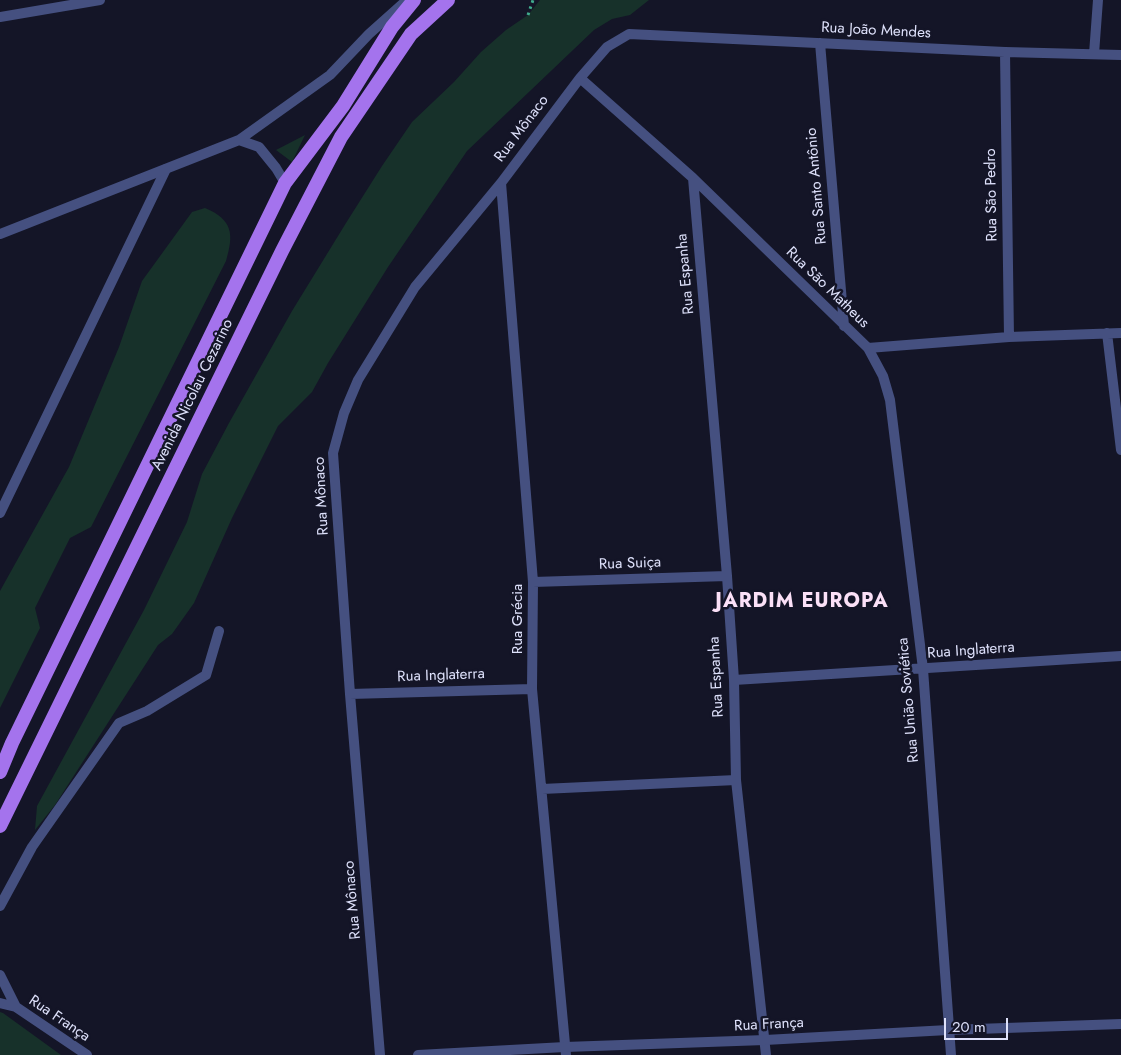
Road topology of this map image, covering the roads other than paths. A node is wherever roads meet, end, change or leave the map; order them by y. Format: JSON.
{"nodes":[{"id":1,"x":100,"y":0,"type":"edge"},
{"id":2,"x":407,"y":0,"type":"edge"},
{"id":3,"x":414,"y":0,"type":"edge"},
{"id":4,"x":448,"y":0,"type":"edge"},
{"id":5,"x":1098,"y":0,"type":"edge"},
{"id":6,"x":0,"y":17,"type":"edge"},
{"id":7,"x":629,"y":34,"type":"joint"},
{"id":8,"x":820,"y":43,"type":"junction"},
{"id":9,"x":1005,"y":52,"type":"junction"},
{"id":10,"x":1094,"y":54,"type":"junction"},
{"id":11,"x":1121,"y":55,"type":"edge"},
{"id":12,"x":580,"y":78,"type":"junction"},
{"id":13,"x":239,"y":140,"type":"junction"},
{"id":14,"x":166,"y":169,"type":"junction"},
{"id":15,"x":693,"y":178,"type":"junction"},
{"id":16,"x":501,"y":182,"type":"junction"},
{"id":17,"x":284,"y":183,"type":"junction"},
{"id":18,"x":0,"y":234,"type":"edge"},
{"id":19,"x":844,"y":326,"type":"junction"},
{"id":20,"x":1107,"y":333,"type":"junction"},
{"id":21,"x":1121,"y":333,"type":"edge"},
{"id":22,"x":1009,"y":337,"type":"junction"},
{"id":23,"x":868,"y":348,"type":"junction"},
{"id":24,"x":1121,"y":450,"type":"edge"},
{"id":25,"x":0,"y":513,"type":"edge"},
{"id":26,"x":727,"y":576,"type":"junction"},
{"id":27,"x":534,"y":582,"type":"junction"},
{"id":28,"x":219,"y":631,"type":"dead end"},
{"id":29,"x":1121,"y":656,"type":"edge"},
{"id":30,"x":923,"y":669,"type":"junction"},
{"id":31,"x":734,"y":680,"type":"junction"},
{"id":32,"x":532,"y":689,"type":"junction"},
{"id":33,"x":350,"y":694,"type":"junction"},
{"id":34,"x":0,"y":772,"type":"edge"},
{"id":35,"x":736,"y":780,"type":"junction"},
{"id":36,"x":542,"y":789,"type":"junction"},
{"id":37,"x":0,"y":826,"type":"edge"},
{"id":38,"x":0,"y":906,"type":"edge"},
{"id":39,"x":0,"y":975,"type":"edge"},
{"id":40,"x":0,"y":1003,"type":"edge"},
{"id":41,"x":16,"y":1007,"type":"junction"},
{"id":42,"x":1121,"y":1024,"type":"edge"},
{"id":43,"x":948,"y":1030,"type":"junction"},
{"id":44,"x":765,"y":1040,"type":"junction"},
{"id":45,"x":566,"y":1051,"type":"edge"},
{"id":46,"x":86,"y":1055,"type":"edge"},
{"id":47,"x":380,"y":1055,"type":"edge"},
{"id":48,"x":418,"y":1055,"type":"edge"},
{"id":49,"x":766,"y":1055,"type":"edge"},
{"id":50,"x":951,"y":1055,"type":"edge"}],
"edges":[{"from":1,"to":6,"type":"street"},
{"from":2,"to":13,"type":"street"},
{"from":3,"to":17,"type":"main road","name":"Avenida Nicolau Cezarino"},
{"from":4,"to":37,"type":"main road","name":"Avenida Nicolau Cezarino"},
{"from":5,"to":10,"type":"street"},
{"from":7,"to":8,"type":"street","name":"Rua João Mendes"},
{"from":7,"to":12,"type":"street","name":"Rua Mônaco"},
{"from":8,"to":9,"type":"street","name":"Rua João Mendes"},
{"from":8,"to":19,"type":"street","name":"Rua Santo Antônio"},
{"from":9,"to":10,"type":"street","name":"Rua João Mendes"},
{"from":9,"to":22,"type":"street","name":"Rua São Pedro"},
{"from":10,"to":11,"type":"street","name":"Rua João Mendes"},
{"from":12,"to":15,"type":"street","name":"Rua São Matheus"},
{"from":12,"to":16,"type":"street","name":"Rua Mônaco"},
{"from":13,"to":14,"type":"street"},
{"from":13,"to":17,"type":"street"},
{"from":14,"to":18,"type":"street"},
{"from":14,"to":25,"type":"street"},
{"from":15,"to":19,"type":"street","name":"Rua São Matheus"},
{"from":15,"to":26,"type":"street","name":"Rua Espanha"},
{"from":16,"to":27,"type":"street","name":"Rua Grécia"},
{"from":16,"to":33,"type":"street","name":"Rua Mônaco"},
{"from":17,"to":34,"type":"main road","name":"Avenida Nicolau Cezarino"},
{"from":19,"to":23,"type":"street","name":"Rua São Matheus"},
{"from":20,"to":21,"type":"street","name":"Rua São Matheus"},
{"from":20,"to":22,"type":"street","name":"Rua São Matheus"},
{"from":20,"to":24,"type":"street"},
{"from":22,"to":23,"type":"street","name":"Rua São Matheus"},
{"from":23,"to":30,"type":"street","name":"Rua União Soviética"},
{"from":26,"to":27,"type":"street","name":"Rua Suiça"},
{"from":26,"to":31,"type":"street","name":"Rua Espanha"},
{"from":27,"to":32,"type":"street","name":"Rua Grécia"},
{"from":28,"to":38,"type":"street"},
{"from":29,"to":30,"type":"street","name":"Rua Inglaterra"},
{"from":30,"to":31,"type":"street","name":"Rua Inglaterra"},
{"from":30,"to":43,"type":"street","name":"Rua União Soviética"},
{"from":31,"to":35,"type":"street","name":"Rua Espanha"},
{"from":32,"to":33,"type":"street","name":"Rua Inglaterra"},
{"from":32,"to":36,"type":"street","name":"Rua Grécia"},
{"from":33,"to":47,"type":"street","name":"Rua Mônaco"},
{"from":35,"to":36,"type":"street"},
{"from":35,"to":44,"type":"street","name":"Rua Espanha"},
{"from":36,"to":45,"type":"street","name":"Rua Grécia"},
{"from":39,"to":41,"type":"street","name":"Rua França"},
{"from":40,"to":41,"type":"street","name":"Rua França"},
{"from":41,"to":46,"type":"street","name":"Rua França"},
{"from":42,"to":43,"type":"street","name":"Rua França"},
{"from":43,"to":44,"type":"street","name":"Rua França"},
{"from":43,"to":50,"type":"street","name":"Rua União Soviética"},
{"from":44,"to":45,"type":"street","name":"Rua França"},
{"from":44,"to":49,"type":"street","name":"Rua Espanha"},
{"from":45,"to":48,"type":"street","name":"Rua França"}]}
